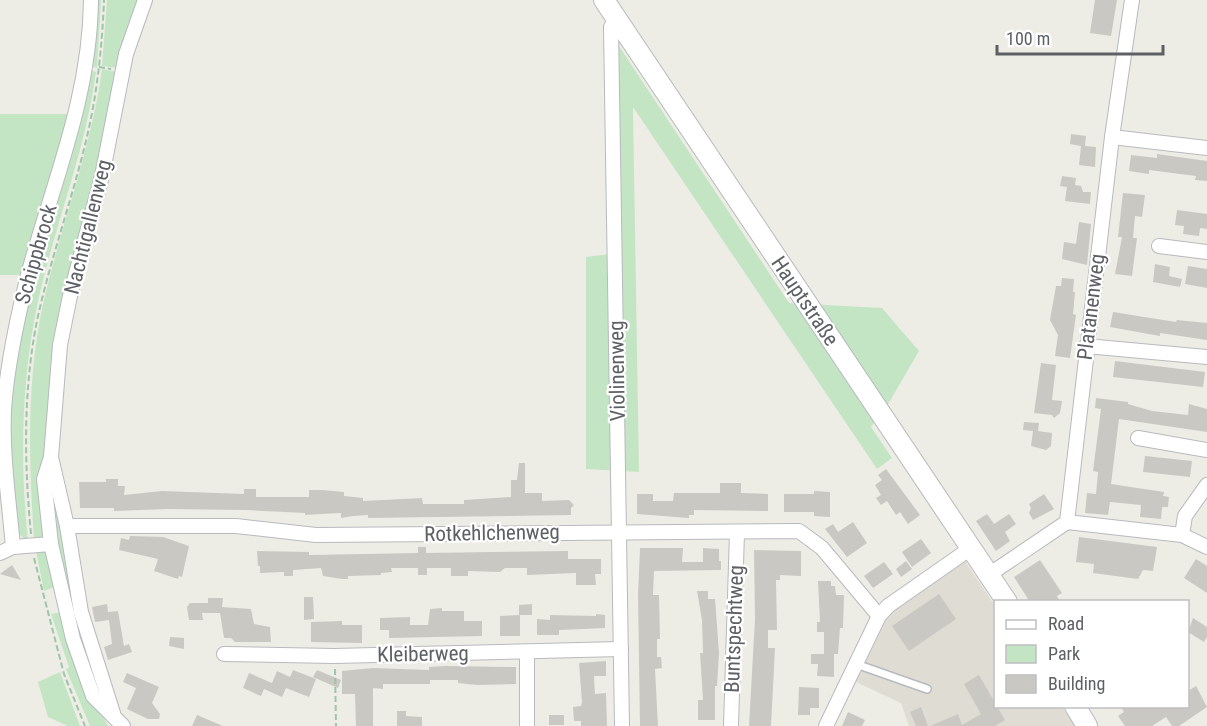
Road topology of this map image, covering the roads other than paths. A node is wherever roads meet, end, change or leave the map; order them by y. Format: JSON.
{"nodes":[{"id":1,"x":91,"y":0,"type":"edge"},
{"id":2,"x":145,"y":0,"type":"edge"},
{"id":3,"x":604,"y":0,"type":"edge"},
{"id":4,"x":1132,"y":0,"type":"edge"},
{"id":5,"x":617,"y":19,"type":"junction"},
{"id":6,"x":1112,"y":137,"type":"junction"},
{"id":7,"x":1207,"y":148,"type":"edge"},
{"id":8,"x":1159,"y":246,"type":"dead end"},
{"id":9,"x":1207,"y":252,"type":"edge"},
{"id":10,"x":1086,"y":346,"type":"junction"},
{"id":11,"x":1207,"y":357,"type":"edge"},
{"id":12,"x":1138,"y":438,"type":"dead end"},
{"id":13,"x":1207,"y":450,"type":"edge"},
{"id":14,"x":51,"y":457,"type":"junction"},
{"id":15,"x":1207,"y":485,"type":"edge"},
{"id":16,"x":1067,"y":522,"type":"junction"},
{"id":17,"x":67,"y":526,"type":"junction"},
{"id":18,"x":620,"y":531,"type":"junction"},
{"id":19,"x":737,"y":532,"type":"junction"},
{"id":20,"x":1182,"y":535,"type":"junction"},
{"id":21,"x":51,"y":544,"type":"junction"},
{"id":22,"x":14,"y":547,"type":"junction"},
{"id":23,"x":1207,"y":547,"type":"edge"},
{"id":24,"x":971,"y":548,"type":"junction"},
{"id":25,"x":0,"y":553,"type":"edge"},
{"id":26,"x":990,"y":574,"type":"junction"},
{"id":27,"x":1006,"y":600,"type":"edge"},
{"id":28,"x":879,"y":616,"type":"junction"},
{"id":29,"x":621,"y":649,"type":"junction"},
{"id":30,"x":527,"y":652,"type":"junction"},
{"id":31,"x":224,"y":654,"type":"dead end"},
{"id":32,"x":856,"y":664,"type":"junction"},
{"id":33,"x":927,"y":689,"type":"dead end"},
{"id":34,"x":1076,"y":708,"type":"edge"},
{"id":35,"x":113,"y":715,"type":"junction"},
{"id":36,"x":123,"y":726,"type":"edge"},
{"id":37,"x":527,"y":726,"type":"edge"},
{"id":38,"x":622,"y":726,"type":"edge"},
{"id":39,"x":731,"y":726,"type":"edge"},
{"id":40,"x":826,"y":726,"type":"edge"},
{"id":41,"x":1087,"y":726,"type":"edge"}],
"edges":[{"from":1,"to":22,"type":"street","name":"Schippbrock"},
{"from":2,"to":14,"type":"street","name":"Nachtigallenweg"},
{"from":3,"to":5,"type":"street","name":"Hauptstraße"},
{"from":4,"to":6,"type":"street","name":"Platanenweg"},
{"from":5,"to":18,"type":"street","name":"Violinenweg"},
{"from":5,"to":24,"type":"street","name":"Hauptstraße"},
{"from":6,"to":7,"type":"street"},
{"from":6,"to":10,"type":"street","name":"Platanenweg"},
{"from":8,"to":9,"type":"street"},
{"from":10,"to":11,"type":"street"},
{"from":10,"to":16,"type":"street","name":"Platanenweg"},
{"from":12,"to":13,"type":"street"},
{"from":14,"to":17,"type":"street","name":"Nachtigallenweg"},
{"from":14,"to":21,"type":"street","name":"Nachtigallenweg"},
{"from":15,"to":20,"type":"street"},
{"from":16,"to":20,"type":"street"},
{"from":16,"to":26,"type":"street"},
{"from":17,"to":18,"type":"street","name":"Rotkehlchenweg"},
{"from":17,"to":35,"type":"street","name":"Nachtigallenweg"},
{"from":18,"to":19,"type":"street","name":"Rotkehlchenweg"},
{"from":18,"to":29,"type":"street","name":"Violinenweg"},
{"from":19,"to":28,"type":"street","name":"Rotkehlchenweg"},
{"from":19,"to":39,"type":"street","name":"Buntspechtweg"},
{"from":20,"to":23,"type":"street"},
{"from":21,"to":22,"type":"street"},
{"from":21,"to":35,"type":"street","name":"Nachtigallenweg"},
{"from":22,"to":25,"type":"street"},
{"from":24,"to":26,"type":"street","name":"Hauptstraße"},
{"from":24,"to":28,"type":"street"},
{"from":26,"to":27,"type":"street","name":"Hauptstraße"},
{"from":28,"to":32,"type":"street"},
{"from":29,"to":30,"type":"street","name":"Kleiberweg"},
{"from":29,"to":38,"type":"street","name":"Violinenweg"},
{"from":30,"to":31,"type":"street","name":"Kleiberweg"},
{"from":30,"to":37,"type":"street"},
{"from":32,"to":33,"type":"lane"},
{"from":32,"to":40,"type":"street"},
{"from":34,"to":41,"type":"street"},
{"from":35,"to":36,"type":"street","name":"Nachtigallenweg"}]}
